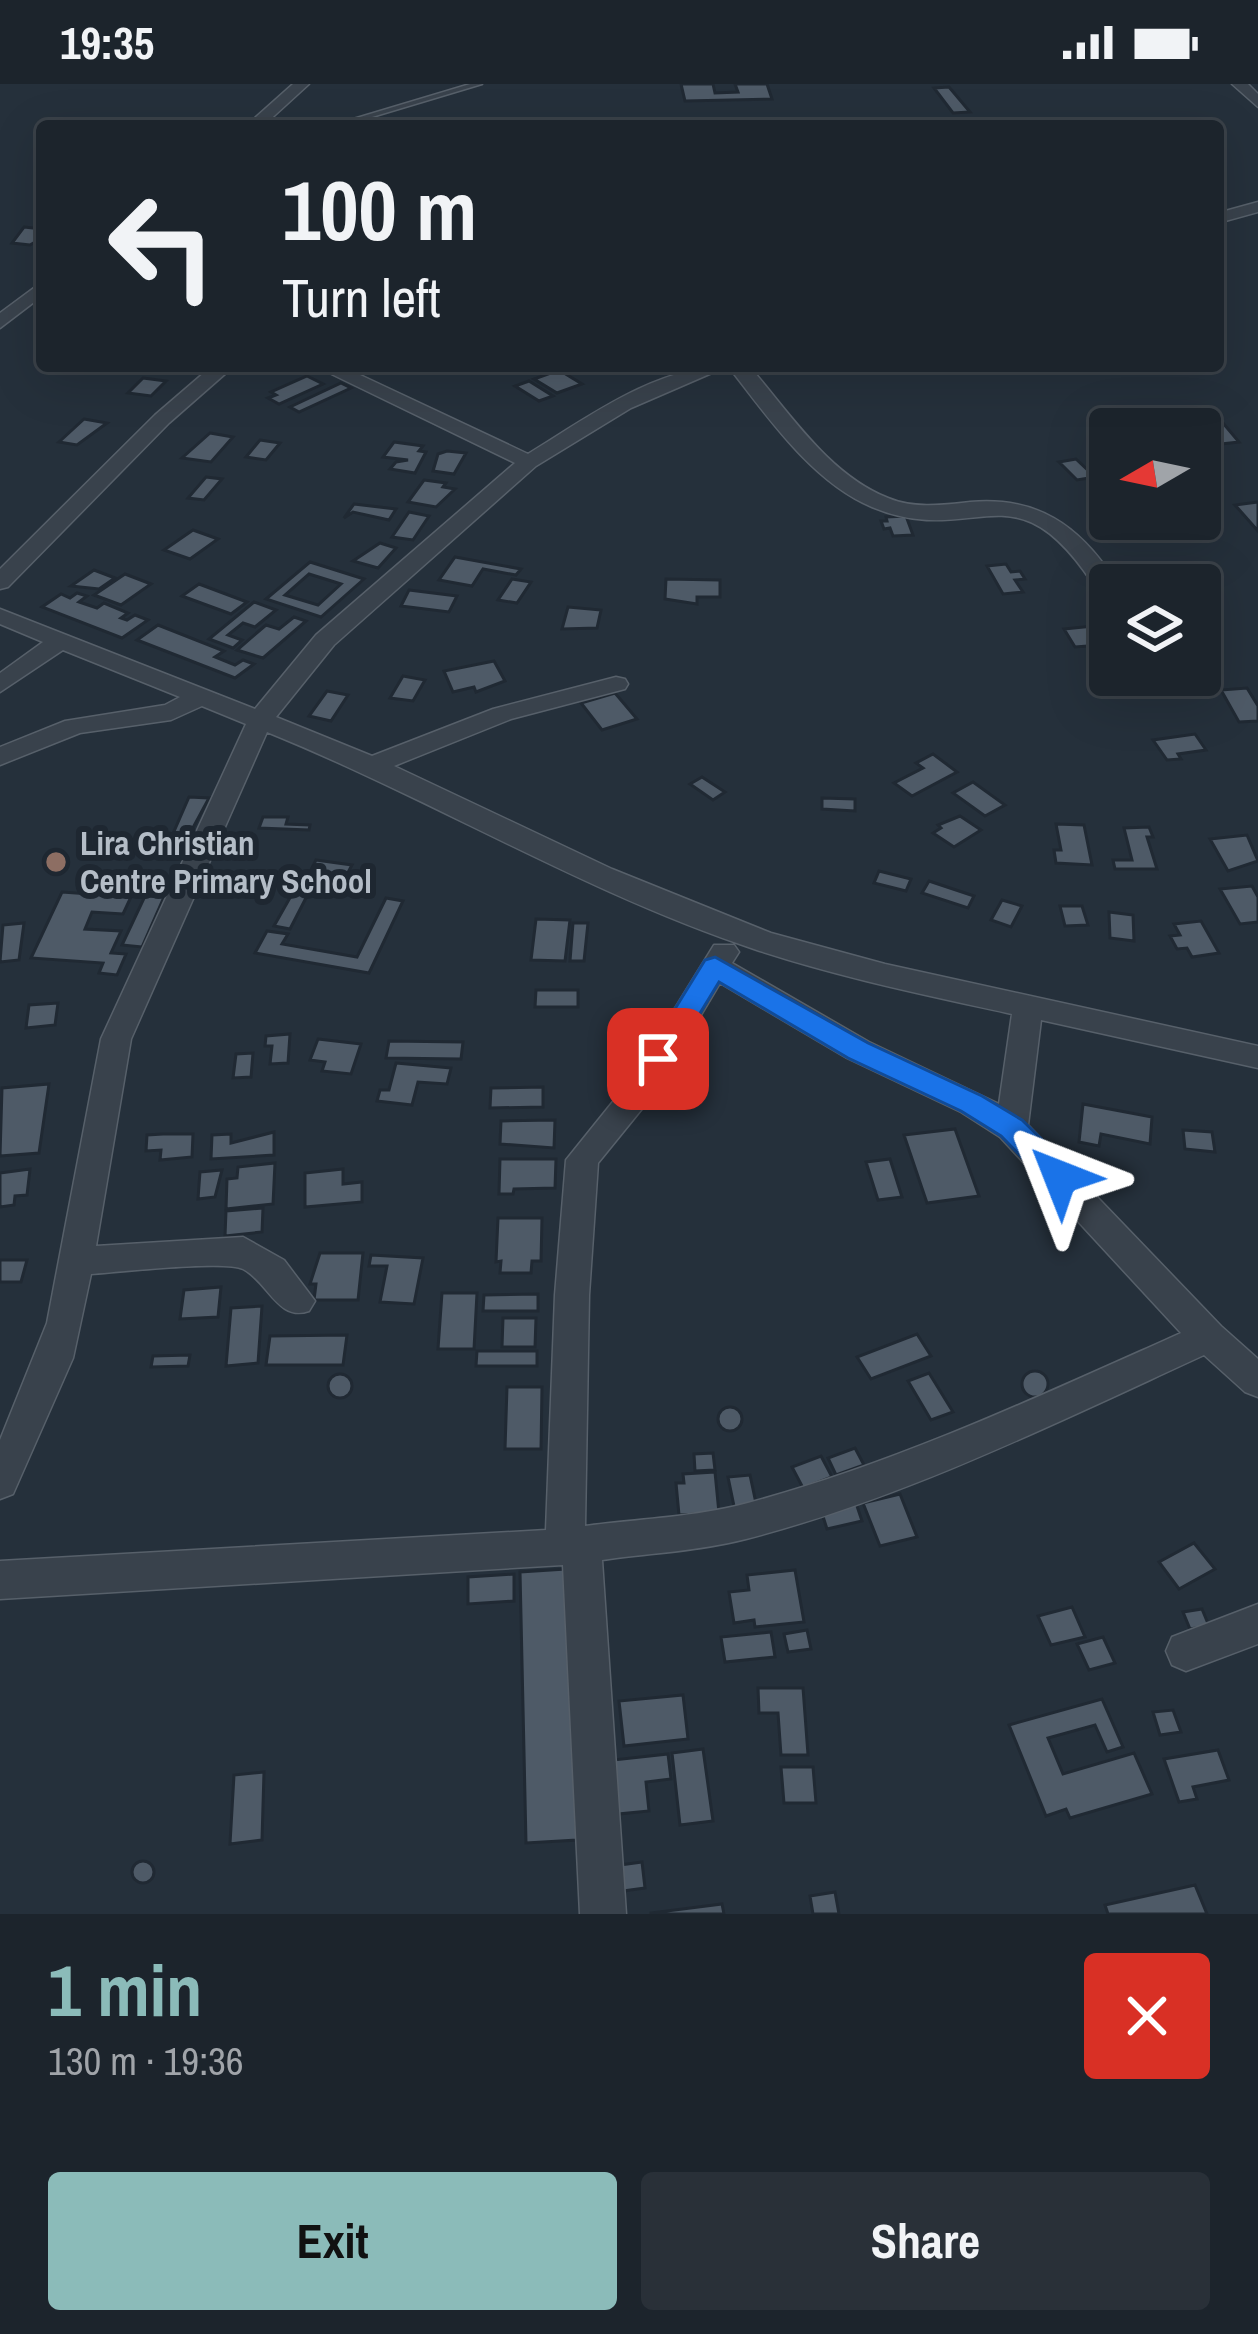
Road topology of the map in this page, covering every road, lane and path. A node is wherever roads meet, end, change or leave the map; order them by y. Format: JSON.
{"nodes":[{"id":1,"x":302,"y":84,"type":"edge"},
{"id":2,"x":478,"y":84,"type":"edge"},
{"id":3,"x":1239,"y":84,"type":"edge"},
{"id":4,"x":1258,"y":102,"type":"edge"},
{"id":5,"x":261,"y":120,"type":"edge"},
{"id":6,"x":355,"y":120,"type":"edge"},
{"id":7,"x":1258,"y":207,"type":"edge"},
{"id":8,"x":1224,"y":216,"type":"edge"},
{"id":9,"x":36,"y":293,"type":"edge"},
{"id":10,"x":0,"y":322,"type":"edge"},
{"id":11,"x":217,"y":372,"type":"edge"},
{"id":12,"x":338,"y":372,"type":"edge"},
{"id":13,"x":703,"y":372,"type":"edge"},
{"id":14,"x":743,"y":372,"type":"edge"},
{"id":15,"x":529,"y":462,"type":"junction"},
{"id":16,"x":1090,"y":564,"type":"edge"},
{"id":17,"x":0,"y":582,"type":"edge"},
{"id":18,"x":0,"y":616,"type":"edge"},
{"id":19,"x":58,"y":642,"type":"junction"},
{"id":20,"x":616,"y":684,"type":"dead end"},
{"id":21,"x":0,"y":685,"type":"edge"},
{"id":22,"x":203,"y":695,"type":"junction"},
{"id":23,"x":260,"y":720,"type":"junction"},
{"id":24,"x":0,"y":758,"type":"edge"},
{"id":25,"x":371,"y":765,"type":"junction"},
{"id":26,"x":736,"y":932,"type":"junction"},
{"id":27,"x":715,"y":967,"type":"junction"},
{"id":28,"x":1028,"y":1008,"type":"junction"},
{"id":29,"x":1258,"y":1057,"type":"edge"},
{"id":30,"x":1011,"y":1128,"type":"junction"},
{"id":31,"x":74,"y":1261,"type":"junction"},
{"id":32,"x":297,"y":1301,"type":"dead end"},
{"id":33,"x":1208,"y":1337,"type":"junction"},
{"id":34,"x":1258,"y":1381,"type":"edge"},
{"id":35,"x":0,"y":1482,"type":"edge"},
{"id":36,"x":573,"y":1546,"type":"junction"},
{"id":37,"x":0,"y":1580,"type":"edge"},
{"id":38,"x":1258,"y":1624,"type":"edge"},
{"id":39,"x":1186,"y":1651,"type":"dead end"},
{"id":40,"x":602,"y":1914,"type":"edge"}],
"edges":[{"from":1,"to":5,"type":"street"},
{"from":2,"to":6,"type":"lane"},
{"from":3,"to":4,"type":"street"},
{"from":7,"to":8,"type":"street"},
{"from":9,"to":10,"type":"street"},
{"from":11,"to":17,"type":"street"},
{"from":12,"to":15,"type":"street"},
{"from":13,"to":15,"type":"street"},
{"from":14,"to":16,"type":"street"},
{"from":15,"to":23,"type":"street"},
{"from":18,"to":19,"type":"street"},
{"from":19,"to":21,"type":"street"},
{"from":19,"to":22,"type":"street"},
{"from":20,"to":25,"type":"street"},
{"from":22,"to":23,"type":"street"},
{"from":22,"to":24,"type":"street"},
{"from":23,"to":25,"type":"street"},
{"from":23,"to":31,"type":"street"},
{"from":25,"to":26,"type":"street"},
{"from":26,"to":27,"type":"street"},
{"from":26,"to":28,"type":"street"},
{"from":27,"to":30,"type":"street"},
{"from":27,"to":36,"type":"street"},
{"from":28,"to":29,"type":"street"},
{"from":28,"to":30,"type":"street"},
{"from":30,"to":33,"type":"street"},
{"from":31,"to":32,"type":"street"},
{"from":31,"to":35,"type":"street"},
{"from":33,"to":34,"type":"street"},
{"from":33,"to":36,"type":"street"},
{"from":36,"to":37,"type":"street"},
{"from":36,"to":40,"type":"street"},
{"from":38,"to":39,"type":"street"}]}
